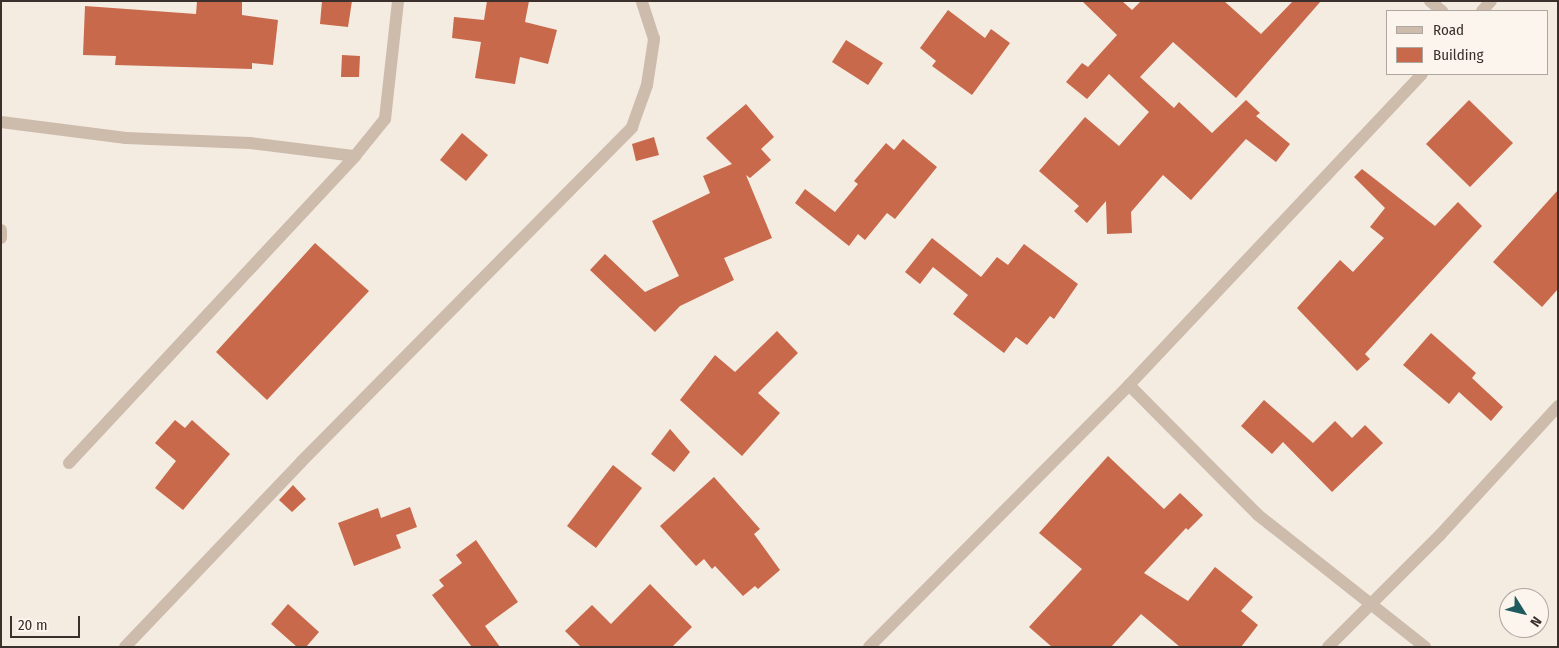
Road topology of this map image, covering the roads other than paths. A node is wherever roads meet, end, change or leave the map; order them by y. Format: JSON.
{"nodes":[{"id":1,"x":398,"y":1,"type":"edge"},
{"id":2,"x":642,"y":1,"type":"edge"},
{"id":3,"x":1430,"y":1,"type":"edge"},
{"id":4,"x":1441,"y":10,"type":"edge"},
{"id":5,"x":1421,"y":75,"type":"edge"},
{"id":6,"x":1,"y":122,"type":"edge"},
{"id":7,"x":355,"y":156,"type":"junction"},
{"id":8,"x":1,"y":230,"type":"edge"},
{"id":9,"x":1,"y":238,"type":"edge"},
{"id":10,"x":1130,"y":385,"type":"junction"},
{"id":11,"x":1558,"y":406,"type":"edge"},
{"id":12,"x":69,"y":463,"type":"dead end"},
{"id":13,"x":1370,"y":603,"type":"junction"},
{"id":14,"x":125,"y":647,"type":"edge"},
{"id":15,"x":869,"y":647,"type":"edge"},
{"id":16,"x":1328,"y":647,"type":"edge"},
{"id":17,"x":1425,"y":647,"type":"edge"}],
"edges":[{"from":1,"to":7,"type":"street"},
{"from":2,"to":14,"type":"street"},
{"from":3,"to":4,"type":"street"},
{"from":5,"to":10,"type":"street"},
{"from":6,"to":7,"type":"street"},
{"from":7,"to":12,"type":"street"},
{"from":8,"to":9,"type":"street"},
{"from":10,"to":13,"type":"street"},
{"from":10,"to":15,"type":"street"},
{"from":11,"to":13,"type":"street"},
{"from":13,"to":16,"type":"street"},
{"from":13,"to":17,"type":"street"}]}
